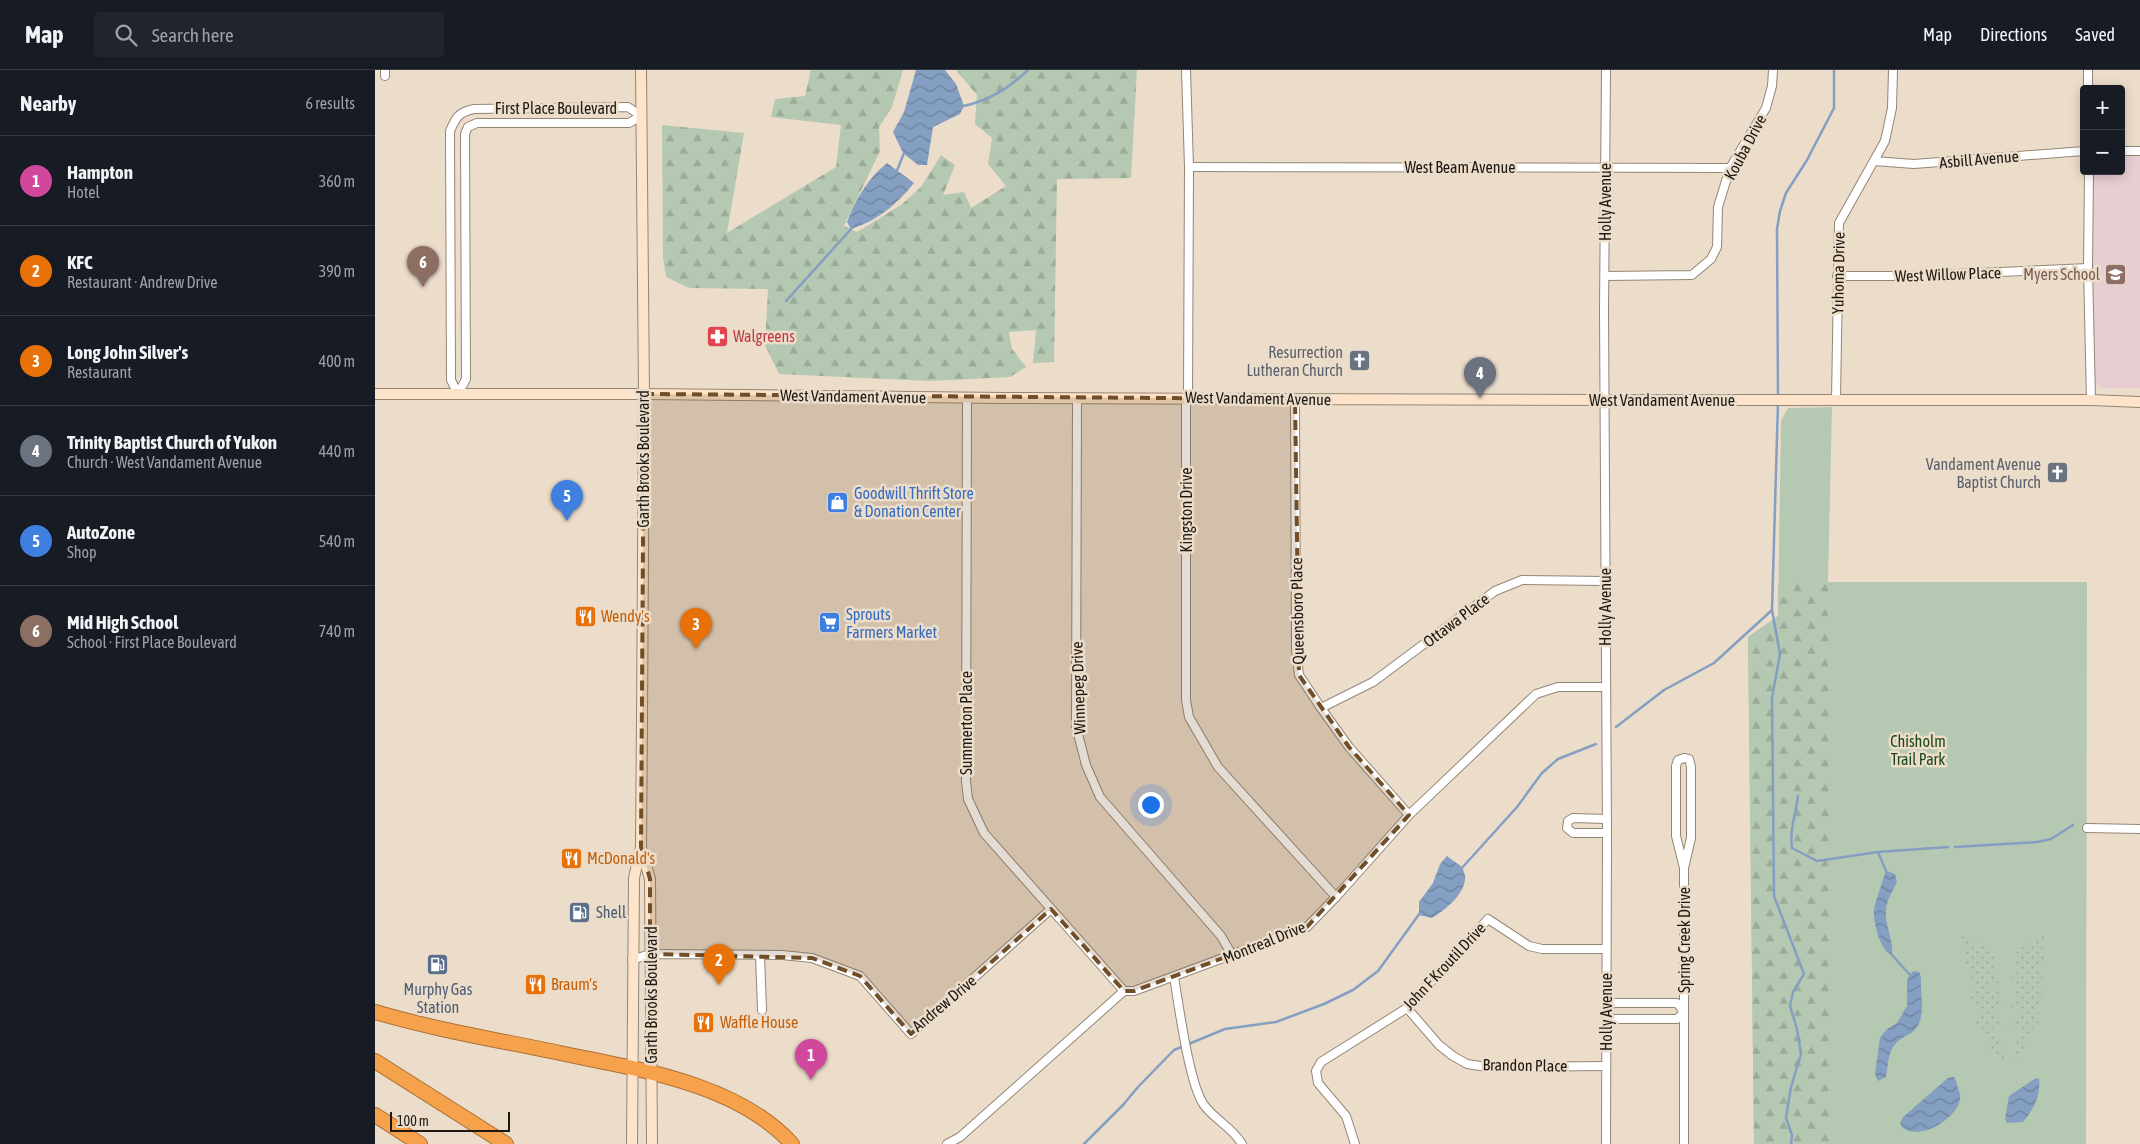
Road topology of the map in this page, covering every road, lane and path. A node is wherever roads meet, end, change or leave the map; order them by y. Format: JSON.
{"nodes":[{"id":1,"x":641,"y":70,"type":"edge"},
{"id":2,"x":1186,"y":70,"type":"edge"},
{"id":3,"x":1607,"y":70,"type":"edge"},
{"id":4,"x":1773,"y":70,"type":"edge"},
{"id":5,"x":1893,"y":70,"type":"edge"},
{"id":6,"x":2088,"y":70,"type":"edge"},
{"id":7,"x":2089,"y":85,"type":"edge"},
{"id":8,"x":511,"y":108,"type":"junction"},
{"id":9,"x":597,"y":108,"type":"junction"},
{"id":10,"x":641,"y":116,"type":"junction"},
{"id":11,"x":511,"y":123,"type":"junction"},
{"id":12,"x":597,"y":123,"type":"junction"},
{"id":13,"x":2080,"y":151,"type":"edge"},
{"id":14,"x":2125,"y":151,"type":"edge"},
{"id":15,"x":2140,"y":151,"type":"edge"},
{"id":16,"x":1874,"y":162,"type":"junction"},
{"id":17,"x":1189,"y":167,"type":"junction"},
{"id":18,"x":1605,"y":167,"type":"junction"},
{"id":19,"x":1730,"y":168,"type":"junction"},
{"id":20,"x":2089,"y":175,"type":"edge"},
{"id":21,"x":450,"y":243,"type":"junction"},
{"id":22,"x":466,"y":243,"type":"junction"},
{"id":23,"x":2088,"y":268,"type":"junction"},
{"id":24,"x":1605,"y":276,"type":"junction"},
{"id":25,"x":1837,"y":276,"type":"junction"},
{"id":26,"x":450,"y":317,"type":"junction"},
{"id":27,"x":466,"y":317,"type":"junction"},
{"id":28,"x":375,"y":394,"type":"edge"},
{"id":29,"x":458,"y":394,"type":"junction"},
{"id":30,"x":644,"y":394,"type":"junction"},
{"id":31,"x":967,"y":397,"type":"junction"},
{"id":32,"x":1188,"y":397,"type":"junction"},
{"id":33,"x":1077,"y":398,"type":"junction"},
{"id":34,"x":1295,"y":399,"type":"junction"},
{"id":35,"x":1836,"y":399,"type":"junction"},
{"id":36,"x":1605,"y":400,"type":"junction"},
{"id":37,"x":2091,"y":400,"type":"junction"},
{"id":38,"x":2140,"y":402,"type":"edge"},
{"id":39,"x":1605,"y":580,"type":"junction"},
{"id":40,"x":1606,"y":687,"type":"junction"},
{"id":41,"x":1321,"y":708,"type":"junction"},
{"id":42,"x":1409,"y":815,"type":"junction"},
{"id":43,"x":1606,"y":819,"type":"junction"},
{"id":44,"x":2087,"y":828,"type":"dead end"},
{"id":45,"x":2140,"y":829,"type":"edge"},
{"id":46,"x":1607,"y":833,"type":"junction"},
{"id":47,"x":641,"y":847,"type":"junction"},
{"id":48,"x":1684,"y":868,"type":"junction"},
{"id":49,"x":1336,"y":897,"type":"junction"},
{"id":50,"x":1051,"y":909,"type":"junction"},
{"id":51,"x":1606,"y":949,"type":"junction"},
{"id":52,"x":650,"y":954,"type":"junction"},
{"id":53,"x":760,"y":955,"type":"junction"},
{"id":54,"x":1232,"y":955,"type":"junction"},
{"id":55,"x":632,"y":960,"type":"junction"},
{"id":56,"x":1174,"y":976,"type":"junction"},
{"id":57,"x":1124,"y":991,"type":"junction"},
{"id":58,"x":1407,"y":1008,"type":"junction"},
{"id":59,"x":762,"y":1010,"type":"dead end"},
{"id":60,"x":375,"y":1012,"type":"edge"},
{"id":61,"x":1606,"y":1012,"type":"junction"},
{"id":62,"x":1684,"y":1012,"type":"junction"},
{"id":63,"x":375,"y":1061,"type":"edge"},
{"id":64,"x":1606,"y":1066,"type":"junction"},
{"id":65,"x":632,"y":1068,"type":"junction"},
{"id":66,"x":651,"y":1073,"type":"junction"},
{"id":67,"x":375,"y":1115,"type":"edge"},
{"id":68,"x":421,"y":1144,"type":"edge"},
{"id":69,"x":506,"y":1144,"type":"edge"},
{"id":70,"x":632,"y":1144,"type":"edge"},
{"id":71,"x":652,"y":1144,"type":"edge"},
{"id":72,"x":792,"y":1144,"type":"edge"},
{"id":73,"x":947,"y":1144,"type":"edge"},
{"id":74,"x":1242,"y":1144,"type":"edge"},
{"id":75,"x":1355,"y":1144,"type":"edge"},
{"id":76,"x":1606,"y":1144,"type":"edge"},
{"id":77,"x":1684,"y":1144,"type":"edge"}],
"edges":[{"from":1,"to":10,"type":"street","name":"Garth Brooks Boulevard"},
{"from":2,"to":17,"type":"street","name":"Kingston Drive"},
{"from":3,"to":18,"type":"street","name":"Holly Avenue"},
{"from":4,"to":19,"type":"street","name":"Kouba Drive"},
{"from":5,"to":16,"type":"street","name":"Yuhoma Drive"},
{"from":6,"to":7,"type":"street"},
{"from":8,"to":9,"type":"street","name":"First Place Boulevard"},
{"from":8,"to":11,"type":"street"},
{"from":8,"to":21,"type":"street","name":"First Place Boulevard"},
{"from":9,"to":10,"type":"street","name":"First Place Boulevard"},
{"from":9,"to":12,"type":"street"},
{"from":10,"to":12,"type":"street","name":"First Place Boulevard"},
{"from":10,"to":30,"type":"street","name":"Garth Brooks Boulevard"},
{"from":11,"to":12,"type":"street","name":"First Place Boulevard"},
{"from":11,"to":22,"type":"street","name":"First Place Boulevard"},
{"from":13,"to":16,"type":"street","name":"Asbill Avenue"},
{"from":14,"to":15,"type":"street"},
{"from":16,"to":25,"type":"street","name":"Yuhoma Drive"},
{"from":17,"to":18,"type":"street","name":"West Beam Avenue"},
{"from":17,"to":32,"type":"street","name":"Kingston Drive"},
{"from":18,"to":19,"type":"street","name":"West Beam Avenue"},
{"from":18,"to":24,"type":"street","name":"Holly Avenue"},
{"from":19,"to":24,"type":"street","name":"Kouba Drive"},
{"from":20,"to":23,"type":"street"},
{"from":21,"to":22,"type":"street"},
{"from":21,"to":26,"type":"street","name":"First Place Boulevard"},
{"from":22,"to":27,"type":"street","name":"First Place Boulevard"},
{"from":23,"to":25,"type":"street","name":"West Willow Place"},
{"from":23,"to":37,"type":"street"},
{"from":24,"to":36,"type":"street","name":"Holly Avenue"},
{"from":25,"to":35,"type":"street","name":"Yuhoma Drive"},
{"from":26,"to":27,"type":"street"},
{"from":26,"to":29,"type":"street","name":"First Place Boulevard"},
{"from":27,"to":29,"type":"street","name":"First Place Boulevard"},
{"from":28,"to":29,"type":"street","name":"West Vandament Avenue"},
{"from":29,"to":30,"type":"street","name":"West Vandament Avenue"},
{"from":30,"to":31,"type":"street","name":"West Vandament Avenue"},
{"from":30,"to":47,"type":"street","name":"Garth Brooks Boulevard"},
{"from":31,"to":33,"type":"street","name":"West Vandament Avenue"},
{"from":31,"to":50,"type":"street","name":"Summerton Place"},
{"from":32,"to":33,"type":"street","name":"West Vandament Avenue"},
{"from":32,"to":34,"type":"street","name":"West Vandament Avenue"},
{"from":32,"to":49,"type":"street","name":"Kingston Drive"},
{"from":33,"to":54,"type":"street","name":"Winnepeg Drive"},
{"from":34,"to":36,"type":"street","name":"West Vandament Avenue"},
{"from":34,"to":41,"type":"street","name":"Queensboro Place"},
{"from":35,"to":36,"type":"street","name":"West Vandament Avenue"},
{"from":35,"to":37,"type":"street","name":"West Vandament Avenue"},
{"from":36,"to":39,"type":"street","name":"Holly Avenue"},
{"from":37,"to":38,"type":"street","name":"West Vandament Avenue"},
{"from":39,"to":40,"type":"street","name":"Holly Avenue"},
{"from":39,"to":41,"type":"street","name":"Ottawa Place"},
{"from":40,"to":42,"type":"street","name":"Montreal Drive"},
{"from":40,"to":43,"type":"street","name":"Holly Avenue"},
{"from":41,"to":42,"type":"street","name":"Queensboro Place"},
{"from":42,"to":49,"type":"street","name":"Montreal Drive"},
{"from":43,"to":46,"type":"street","name":"Holly Avenue"},
{"from":43,"to":46,"type":"street"},
{"from":44,"to":45,"type":"street"},
{"from":46,"to":51,"type":"street","name":"Holly Avenue"},
{"from":47,"to":52,"type":"street","name":"Garth Brooks Boulevard"},
{"from":47,"to":55,"type":"street","name":"Garth Brooks Boulevard"},
{"from":48,"to":48,"type":"street","name":"Spring Creek Drive"},
{"from":48,"to":62,"type":"street","name":"Spring Creek Drive"},
{"from":49,"to":54,"type":"street","name":"Montreal Drive"},
{"from":50,"to":53,"type":"street","name":"Andrew Drive"},
{"from":50,"to":57,"type":"street","name":"Summerton Place"},
{"from":51,"to":58,"type":"street","name":"John F Kroutil Drive"},
{"from":51,"to":61,"type":"street","name":"Holly Avenue"},
{"from":52,"to":53,"type":"street","name":"Andrew Drive"},
{"from":52,"to":55,"type":"street","name":"Andrew Drive"},
{"from":52,"to":66,"type":"street","name":"Garth Brooks Boulevard"},
{"from":53,"to":59,"type":"street"},
{"from":54,"to":56,"type":"street","name":"Montreal Drive"},
{"from":55,"to":65,"type":"street","name":"Garth Brooks Boulevard"},
{"from":56,"to":57,"type":"street","name":"Montreal Drive"},
{"from":56,"to":74,"type":"street"},
{"from":57,"to":73,"type":"street","name":"Montreal Drive"},
{"from":58,"to":64,"type":"street","name":"Brandon Place"},
{"from":58,"to":75,"type":"street","name":"John F Kroutil Drive"},
{"from":60,"to":65,"type":"highway"},
{"from":61,"to":62,"type":"street","name":"Spring Creek Drive"},
{"from":61,"to":62,"type":"street","name":"Spring Creek Drive"},
{"from":61,"to":64,"type":"street","name":"Holly Avenue"},
{"from":62,"to":77,"type":"street","name":"Spring Creek Drive"},
{"from":63,"to":69,"type":"highway"},
{"from":64,"to":76,"type":"street","name":"Holly Avenue"},
{"from":65,"to":66,"type":"highway"},
{"from":65,"to":70,"type":"street","name":"Garth Brooks Boulevard"},
{"from":66,"to":71,"type":"street","name":"Garth Brooks Boulevard"},
{"from":66,"to":72,"type":"highway"},
{"from":67,"to":68,"type":"highway"}]}
